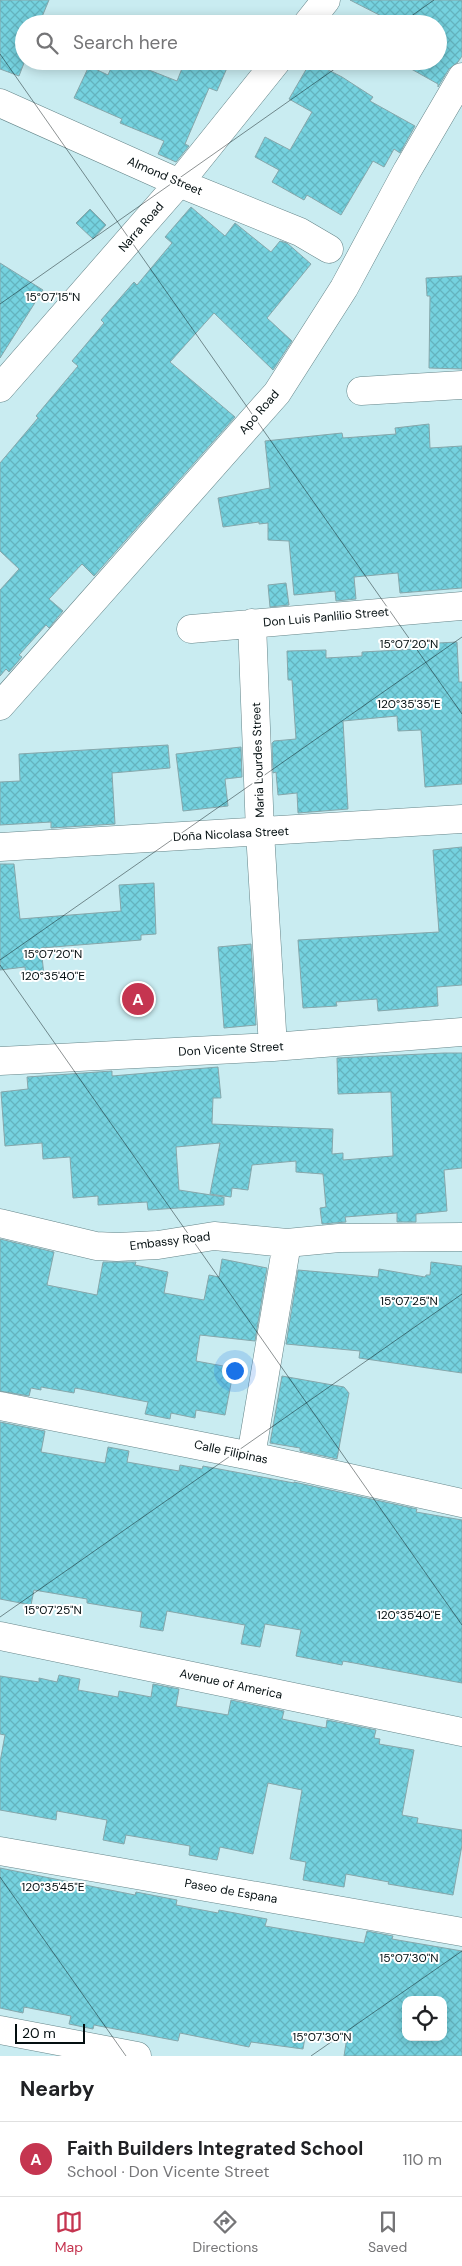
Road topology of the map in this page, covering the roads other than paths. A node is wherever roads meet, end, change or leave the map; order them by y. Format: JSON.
{"nodes":[{"id":1,"x":324,"y":1,"type":"edge"},
{"id":2,"x":314,"y":15,"type":"edge"},
{"id":3,"x":270,"y":70,"type":"edge"},
{"id":4,"x":462,"y":77,"type":"edge"},
{"id":5,"x":0,"y":102,"type":"edge"},
{"id":6,"x":179,"y":183,"type":"junction"},
{"id":7,"x":330,"y":249,"type":"dead end"},
{"id":8,"x":5,"y":373,"type":"edge"},
{"id":9,"x":462,"y":386,"type":"edge"},
{"id":10,"x":361,"y":391,"type":"dead end"},
{"id":11,"x":462,"y":606,"type":"edge"},
{"id":12,"x":252,"y":622,"type":"junction"},
{"id":13,"x":191,"y":629,"type":"dead end"},
{"id":14,"x":0,"y":706,"type":"edge"},
{"id":15,"x":462,"y":819,"type":"edge"},
{"id":16,"x":260,"y":832,"type":"junction"},
{"id":17,"x":0,"y":848,"type":"edge"},
{"id":18,"x":462,"y":1032,"type":"edge"},
{"id":19,"x":273,"y":1047,"type":"junction"},
{"id":20,"x":0,"y":1060,"type":"edge"},
{"id":21,"x":0,"y":1224,"type":"edge"},
{"id":22,"x":462,"y":1237,"type":"edge"},
{"id":23,"x":287,"y":1243,"type":"junction"},
{"id":24,"x":0,"y":1406,"type":"edge"},
{"id":25,"x":251,"y":1456,"type":"junction"},
{"id":26,"x":462,"y":1503,"type":"edge"},
{"id":27,"x":0,"y":1636,"type":"edge"},
{"id":28,"x":462,"y":1732,"type":"edge"},
{"id":29,"x":0,"y":1851,"type":"edge"},
{"id":30,"x":462,"y":1932,"type":"edge"},
{"id":31,"x":0,"y":2030,"type":"edge"},
{"id":32,"x":138,"y":2056,"type":"edge"}],
"edges":[{"from":1,"to":2,"type":"street"},
{"from":3,"to":6,"type":"street","name":"Narra Road"},
{"from":4,"to":14,"type":"street","name":"Apo Road"},
{"from":5,"to":6,"type":"street","name":"Almond Street"},
{"from":6,"to":7,"type":"street","name":"Almond Street"},
{"from":6,"to":8,"type":"street","name":"Narra Road"},
{"from":9,"to":10,"type":"street"},
{"from":11,"to":12,"type":"street","name":"Don Luis Panlilio Street"},
{"from":12,"to":13,"type":"street","name":"Don Luis Panlilio Street"},
{"from":12,"to":16,"type":"street","name":"Maria Lourdes Street"},
{"from":15,"to":16,"type":"street","name":"Doña Nicolasa Street"},
{"from":16,"to":17,"type":"street","name":"Doña Nicolasa Street"},
{"from":16,"to":19,"type":"street","name":"Maria Lourdes Street"},
{"from":18,"to":19,"type":"street","name":"Don Vicente Street"},
{"from":19,"to":20,"type":"street","name":"Don Vicente Street"},
{"from":21,"to":23,"type":"street","name":"Embassy Road"},
{"from":22,"to":23,"type":"street","name":"Embassy Road"},
{"from":23,"to":25,"type":"street"},
{"from":24,"to":25,"type":"street","name":"Calle Filipinas"},
{"from":25,"to":26,"type":"street","name":"Calle Filipinas"},
{"from":27,"to":28,"type":"street","name":"Avenue of America"},
{"from":29,"to":30,"type":"street","name":"Paseo de Espana"},
{"from":31,"to":32,"type":"street"}]}
